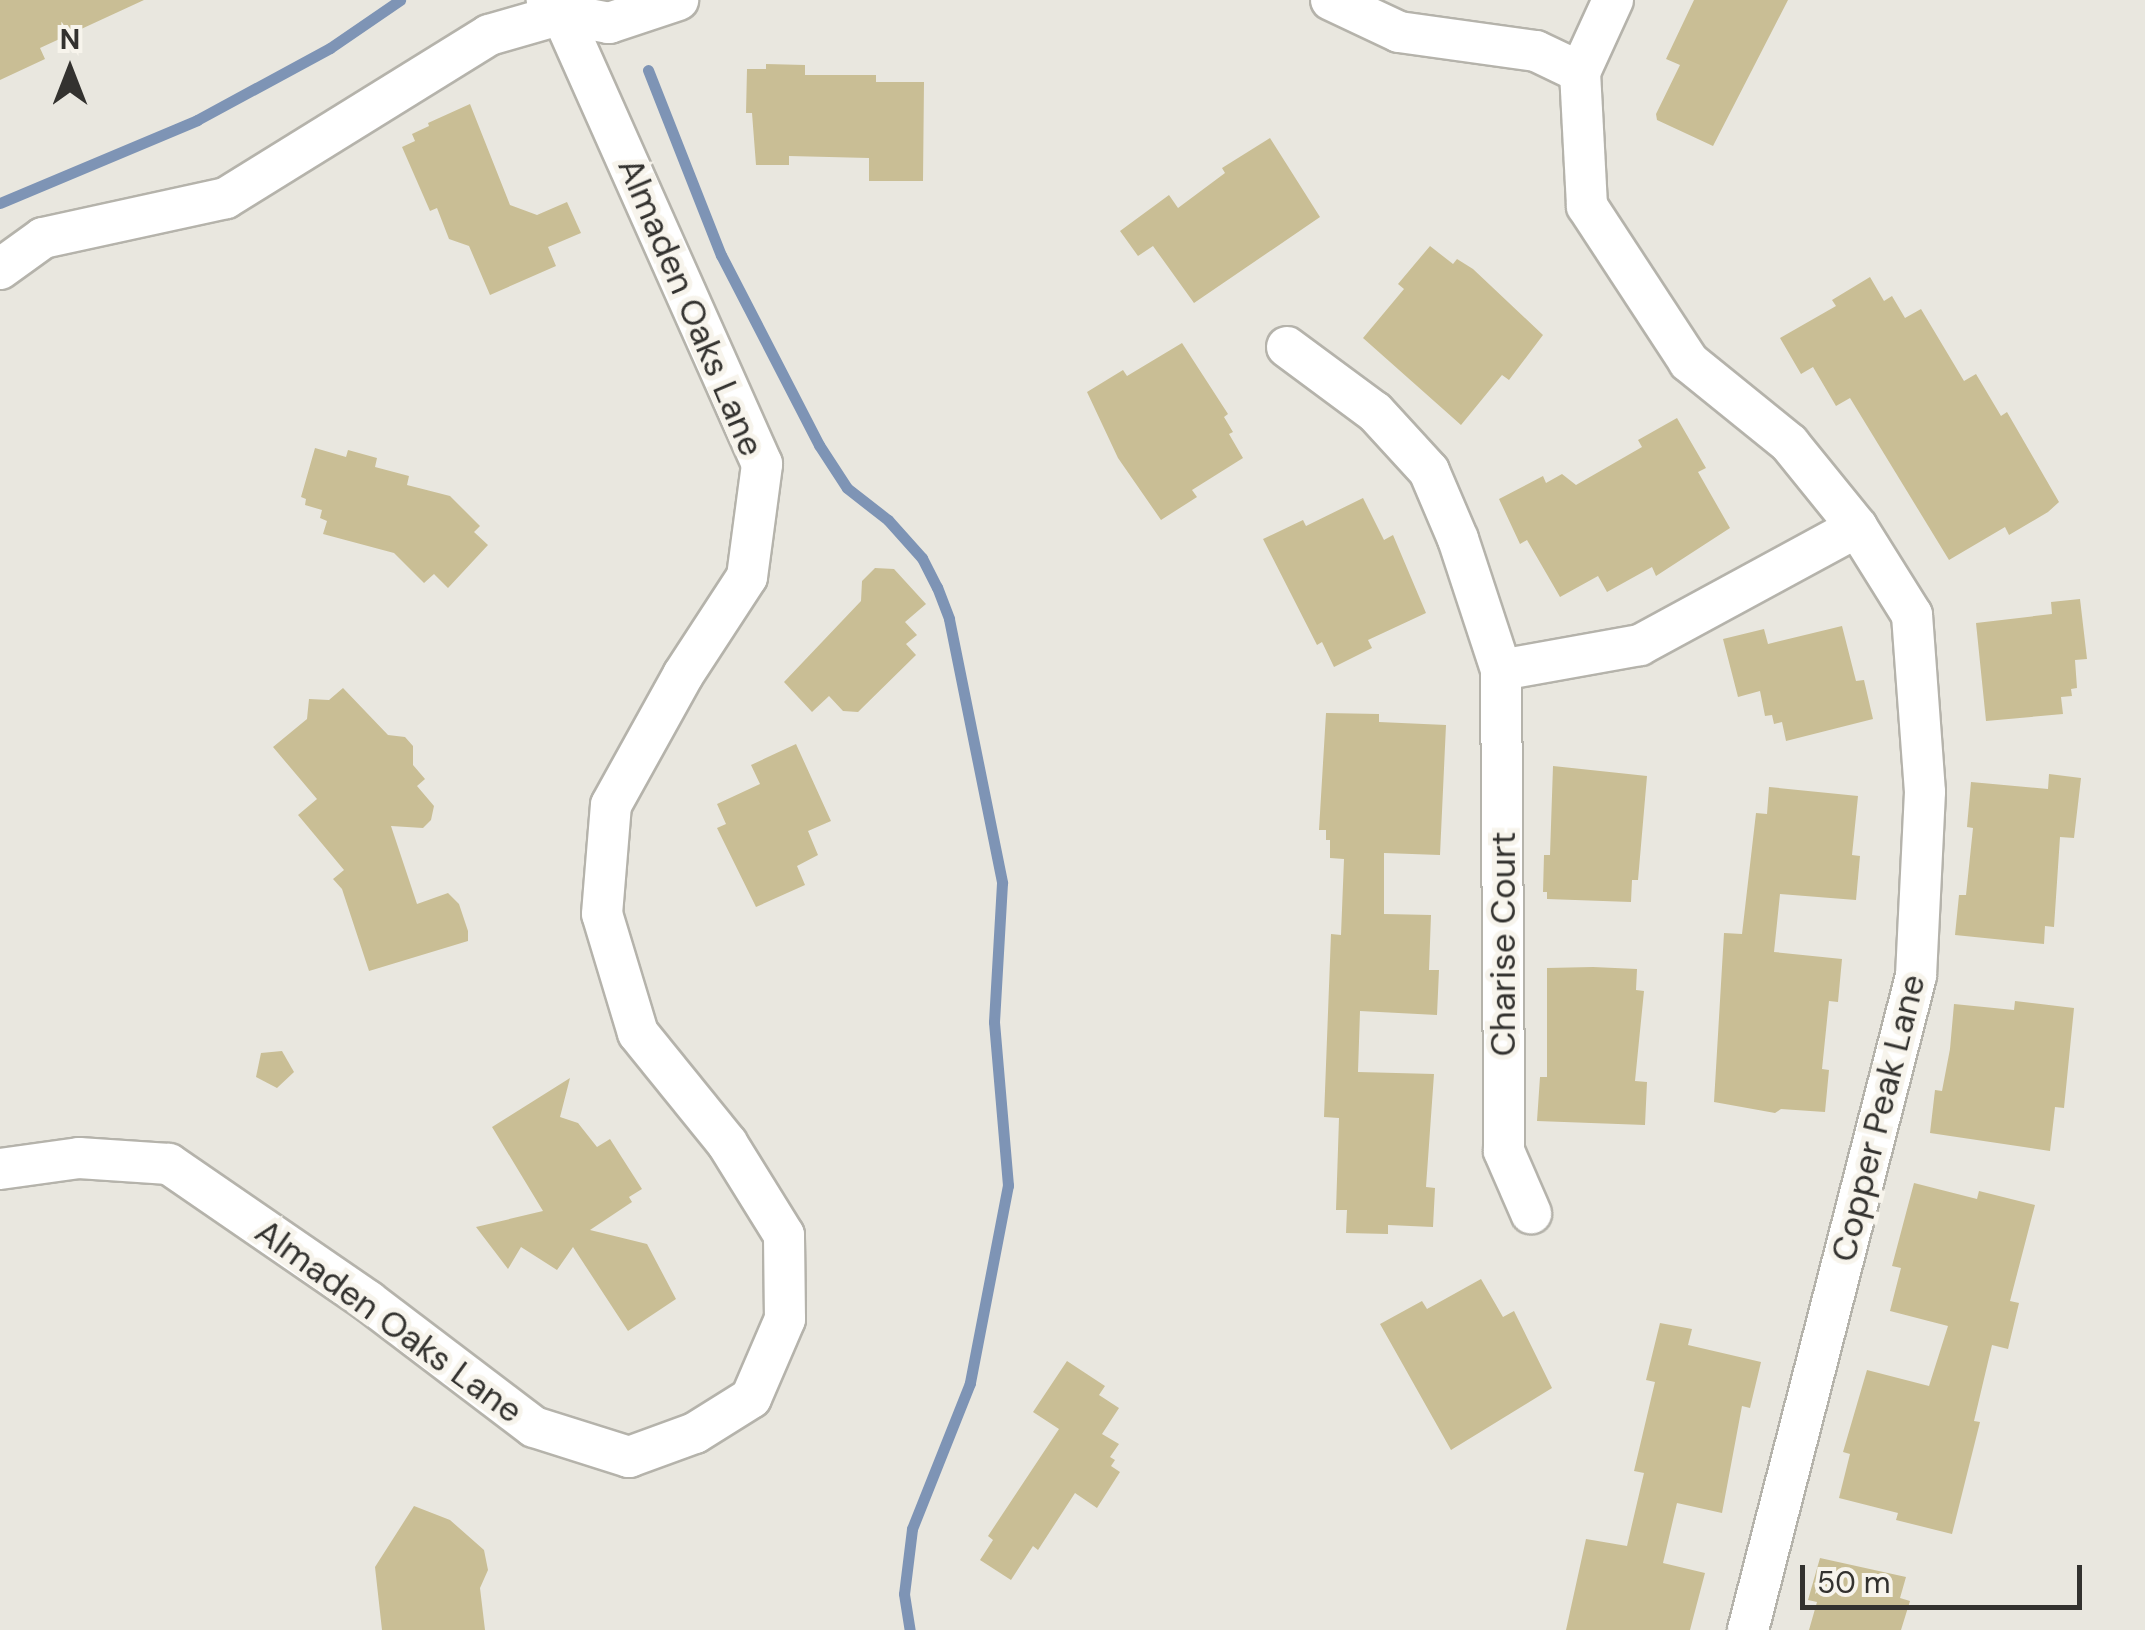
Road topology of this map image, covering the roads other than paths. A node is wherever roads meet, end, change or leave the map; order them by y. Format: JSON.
{"nodes":[{"id":1,"x":678,"y":0,"type":"edge"},
{"id":2,"x":1331,"y":0,"type":"edge"},
{"id":3,"x":1613,"y":0,"type":"edge"},
{"id":4,"x":555,"y":7,"type":"edge"},
{"id":5,"x":1580,"y":72,"type":"junction"},
{"id":6,"x":0,"y":270,"type":"edge"},
{"id":7,"x":1286,"y":347,"type":"dead end"},
{"id":8,"x":1856,"y":527,"type":"junction"},
{"id":9,"x":1501,"y":670,"type":"junction"},
{"id":10,"x":0,"y":1170,"type":"edge"},
{"id":11,"x":1532,"y":1214,"type":"dead end"},
{"id":12,"x":1748,"y":1630,"type":"edge"}],
"edges":[{"from":1,"to":4,"type":"street"},
{"from":2,"to":5,"type":"street"},
{"from":3,"to":5,"type":"street","name":"Copper Peak Lane"},
{"from":4,"to":6,"type":"street"},
{"from":4,"to":10,"type":"street","name":"Almaden Oaks Lane"},
{"from":5,"to":8,"type":"street","name":"Copper Peak Lane"},
{"from":7,"to":9,"type":"street","name":"Charise Court"},
{"from":8,"to":9,"type":"street"},
{"from":8,"to":12,"type":"street","name":"Copper Peak Lane"},
{"from":9,"to":11,"type":"street","name":"Charise Court"}]}
